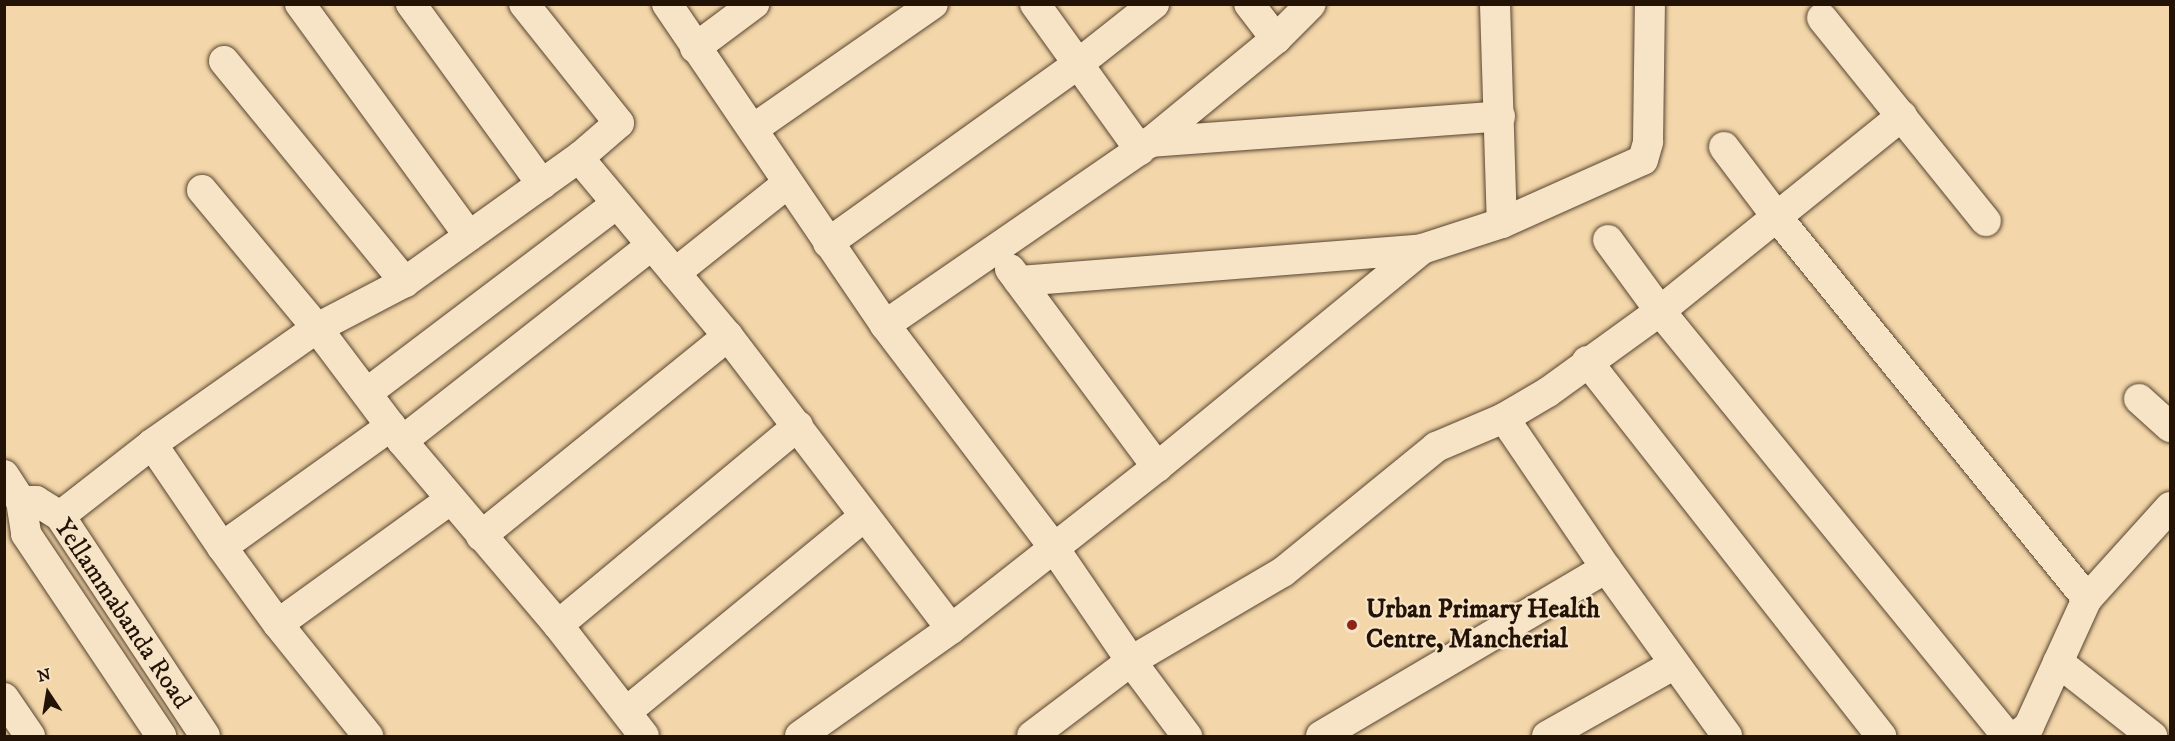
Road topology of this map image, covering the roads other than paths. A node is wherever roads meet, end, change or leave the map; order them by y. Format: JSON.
{"nodes":[{"id":1,"x":300,"y":4,"type":"edge"},
{"id":2,"x":411,"y":4,"type":"edge"},
{"id":3,"x":524,"y":4,"type":"edge"},
{"id":4,"x":667,"y":4,"type":"edge"},
{"id":5,"x":754,"y":4,"type":"edge"},
{"id":6,"x":933,"y":4,"type":"edge"},
{"id":7,"x":1035,"y":4,"type":"edge"},
{"id":8,"x":1154,"y":4,"type":"edge"},
{"id":9,"x":1249,"y":4,"type":"edge"},
{"id":10,"x":1311,"y":4,"type":"edge"},
{"id":11,"x":1495,"y":4,"type":"edge"},
{"id":12,"x":1650,"y":4,"type":"edge"},
{"id":13,"x":1822,"y":18,"type":"dead end"},
{"id":14,"x":1276,"y":39,"type":"junction"},
{"id":15,"x":695,"y":48,"type":"junction"},
{"id":16,"x":224,"y":61,"type":"dead end"},
{"id":17,"x":1078,"y":64,"type":"junction"},
{"id":18,"x":1902,"y":116,"type":"junction"},
{"id":19,"x":1500,"y":117,"type":"junction"},
{"id":20,"x":753,"y":129,"type":"junction"},
{"id":21,"x":1145,"y":146,"type":"junction"},
{"id":22,"x":1724,"y":147,"type":"dead end"},
{"id":23,"x":581,"y":156,"type":"junction"},
{"id":24,"x":788,"y":183,"type":"junction"},
{"id":25,"x":542,"y":184,"type":"junction"},
{"id":26,"x":202,"y":190,"type":"dead end"},
{"id":27,"x":617,"y":204,"type":"junction"},
{"id":28,"x":1777,"y":217,"type":"junction"},
{"id":29,"x":1986,"y":220,"type":"dead end"},
{"id":30,"x":1502,"y":223,"type":"junction"},
{"id":31,"x":469,"y":236,"type":"junction"},
{"id":32,"x":1608,"y":240,"type":"dead end"},
{"id":33,"x":828,"y":243,"type":"junction"},
{"id":34,"x":651,"y":246,"type":"junction"},
{"id":35,"x":996,"y":249,"type":"junction"},
{"id":36,"x":1422,"y":249,"type":"junction"},
{"id":37,"x":675,"y":273,"type":"junction"},
{"id":38,"x":1019,"y":281,"type":"junction"},
{"id":39,"x":405,"y":282,"type":"junction"},
{"id":40,"x":1660,"y":311,"type":"junction"},
{"id":41,"x":885,"y":325,"type":"junction"},
{"id":42,"x":317,"y":328,"type":"junction"},
{"id":43,"x":728,"y":336,"type":"junction"},
{"id":44,"x":1587,"y":361,"type":"junction"},
{"id":45,"x":368,"y":392,"type":"junction"},
{"id":46,"x":2139,"y":399,"type":"dead end"},
{"id":47,"x":1504,"y":418,"type":"junction"},
{"id":48,"x":798,"y":426,"type":"junction"},
{"id":49,"x":2170,"y":427,"type":"edge"},
{"id":50,"x":396,"y":433,"type":"junction"},
{"id":51,"x":152,"y":444,"type":"junction"},
{"id":52,"x":1157,"y":467,"type":"junction"},
{"id":53,"x":9,"y":483,"type":"edge"},
{"id":54,"x":451,"y":499,"type":"junction"},
{"id":55,"x":2170,"y":507,"type":"edge"},
{"id":56,"x":60,"y":516,"type":"junction"},
{"id":57,"x":865,"y":516,"type":"junction"},
{"id":58,"x":482,"y":536,"type":"junction"},
{"id":59,"x":222,"y":548,"type":"junction"},
{"id":60,"x":1054,"y":548,"type":"junction"},
{"id":61,"x":1606,"y":568,"type":"junction"},
{"id":62,"x":2087,"y":599,"type":"junction"},
{"id":63,"x":278,"y":624,"type":"junction"},
{"id":64,"x":558,"y":625,"type":"junction"},
{"id":65,"x":951,"y":629,"type":"junction"},
{"id":66,"x":1131,"y":661,"type":"junction"},
{"id":67,"x":2058,"y":662,"type":"junction"},
{"id":68,"x":1673,"y":665,"type":"junction"},
{"id":69,"x":4,"y":698,"type":"edge"},
{"id":70,"x":626,"y":712,"type":"junction"},
{"id":71,"x":30,"y":736,"type":"edge"},
{"id":72,"x":161,"y":736,"type":"edge"},
{"id":73,"x":205,"y":736,"type":"edge"},
{"id":74,"x":368,"y":736,"type":"edge"},
{"id":75,"x":644,"y":736,"type":"edge"},
{"id":76,"x":800,"y":736,"type":"edge"},
{"id":77,"x":1032,"y":736,"type":"edge"},
{"id":78,"x":1187,"y":736,"type":"edge"},
{"id":79,"x":1321,"y":736,"type":"edge"},
{"id":80,"x":1547,"y":736,"type":"edge"},
{"id":81,"x":1727,"y":736,"type":"edge"},
{"id":82,"x":1881,"y":736,"type":"edge"},
{"id":83,"x":2007,"y":736,"type":"edge"},
{"id":84,"x":2017,"y":736,"type":"edge"},
{"id":85,"x":2152,"y":736,"type":"edge"}],
"edges":[{"from":1,"to":31,"type":"street"},
{"from":2,"to":25,"type":"street"},
{"from":3,"to":23,"type":"street"},
{"from":4,"to":15,"type":"street"},
{"from":5,"to":15,"type":"street"},
{"from":6,"to":20,"type":"street"},
{"from":7,"to":17,"type":"street"},
{"from":8,"to":17,"type":"street"},
{"from":9,"to":14,"type":"street"},
{"from":10,"to":14,"type":"street"},
{"from":11,"to":19,"type":"street"},
{"from":12,"to":30,"type":"street"},
{"from":13,"to":18,"type":"street"},
{"from":14,"to":21,"type":"street"},
{"from":15,"to":20,"type":"street"},
{"from":16,"to":39,"type":"street"},
{"from":17,"to":21,"type":"street"},
{"from":17,"to":33,"type":"street"},
{"from":18,"to":28,"type":"street"},
{"from":18,"to":29,"type":"street"},
{"from":19,"to":21,"type":"street"},
{"from":19,"to":30,"type":"street"},
{"from":20,"to":24,"type":"street"},
{"from":21,"to":35,"type":"street"},
{"from":22,"to":28,"type":"street"},
{"from":23,"to":25,"type":"street"},
{"from":23,"to":27,"type":"street"},
{"from":24,"to":33,"type":"street"},
{"from":24,"to":37,"type":"street"},
{"from":25,"to":31,"type":"street"},
{"from":26,"to":42,"type":"street"},
{"from":27,"to":34,"type":"street"},
{"from":27,"to":45,"type":"street"},
{"from":28,"to":40,"type":"street"},
{"from":28,"to":62,"type":"street"},
{"from":30,"to":36,"type":"street"},
{"from":31,"to":39,"type":"street"},
{"from":32,"to":40,"type":"street"},
{"from":33,"to":41,"type":"street"},
{"from":34,"to":37,"type":"street"},
{"from":34,"to":50,"type":"street"},
{"from":35,"to":38,"type":"street"},
{"from":35,"to":41,"type":"street"},
{"from":36,"to":38,"type":"street"},
{"from":36,"to":52,"type":"street"},
{"from":37,"to":43,"type":"street"},
{"from":38,"to":52,"type":"street"},
{"from":39,"to":42,"type":"street"},
{"from":40,"to":44,"type":"street"},
{"from":40,"to":83,"type":"street"},
{"from":41,"to":60,"type":"street"},
{"from":42,"to":45,"type":"street"},
{"from":42,"to":51,"type":"street"},
{"from":43,"to":48,"type":"street"},
{"from":43,"to":58,"type":"street"},
{"from":44,"to":47,"type":"street"},
{"from":44,"to":82,"type":"street"},
{"from":45,"to":50,"type":"street"},
{"from":46,"to":49,"type":"street"},
{"from":47,"to":61,"type":"street"},
{"from":47,"to":66,"type":"street"},
{"from":48,"to":57,"type":"street"},
{"from":48,"to":64,"type":"street"},
{"from":50,"to":54,"type":"street"},
{"from":50,"to":59,"type":"street"},
{"from":51,"to":56,"type":"street"},
{"from":51,"to":59,"type":"street"},
{"from":52,"to":60,"type":"street"},
{"from":53,"to":56,"type":"street","name":"Yellammabanda Road"},
{"from":53,"to":72,"type":"street","name":"Yellammabanda Road"},
{"from":54,"to":58,"type":"street"},
{"from":54,"to":63,"type":"street"},
{"from":55,"to":62,"type":"street"},
{"from":56,"to":73,"type":"street","name":"Yellammabanda Road"},
{"from":57,"to":65,"type":"street"},
{"from":57,"to":70,"type":"street"},
{"from":58,"to":64,"type":"street"},
{"from":59,"to":63,"type":"street"},
{"from":60,"to":65,"type":"street"},
{"from":60,"to":66,"type":"street"},
{"from":61,"to":68,"type":"street"},
{"from":61,"to":79,"type":"street"},
{"from":62,"to":67,"type":"street"},
{"from":63,"to":74,"type":"street"},
{"from":64,"to":70,"type":"street"},
{"from":65,"to":76,"type":"street"},
{"from":66,"to":77,"type":"street"},
{"from":66,"to":78,"type":"street"},
{"from":67,"to":84,"type":"street"},
{"from":67,"to":85,"type":"street"},
{"from":68,"to":80,"type":"street"},
{"from":68,"to":81,"type":"street"},
{"from":69,"to":71,"type":"street"},
{"from":70,"to":75,"type":"street"}]}
